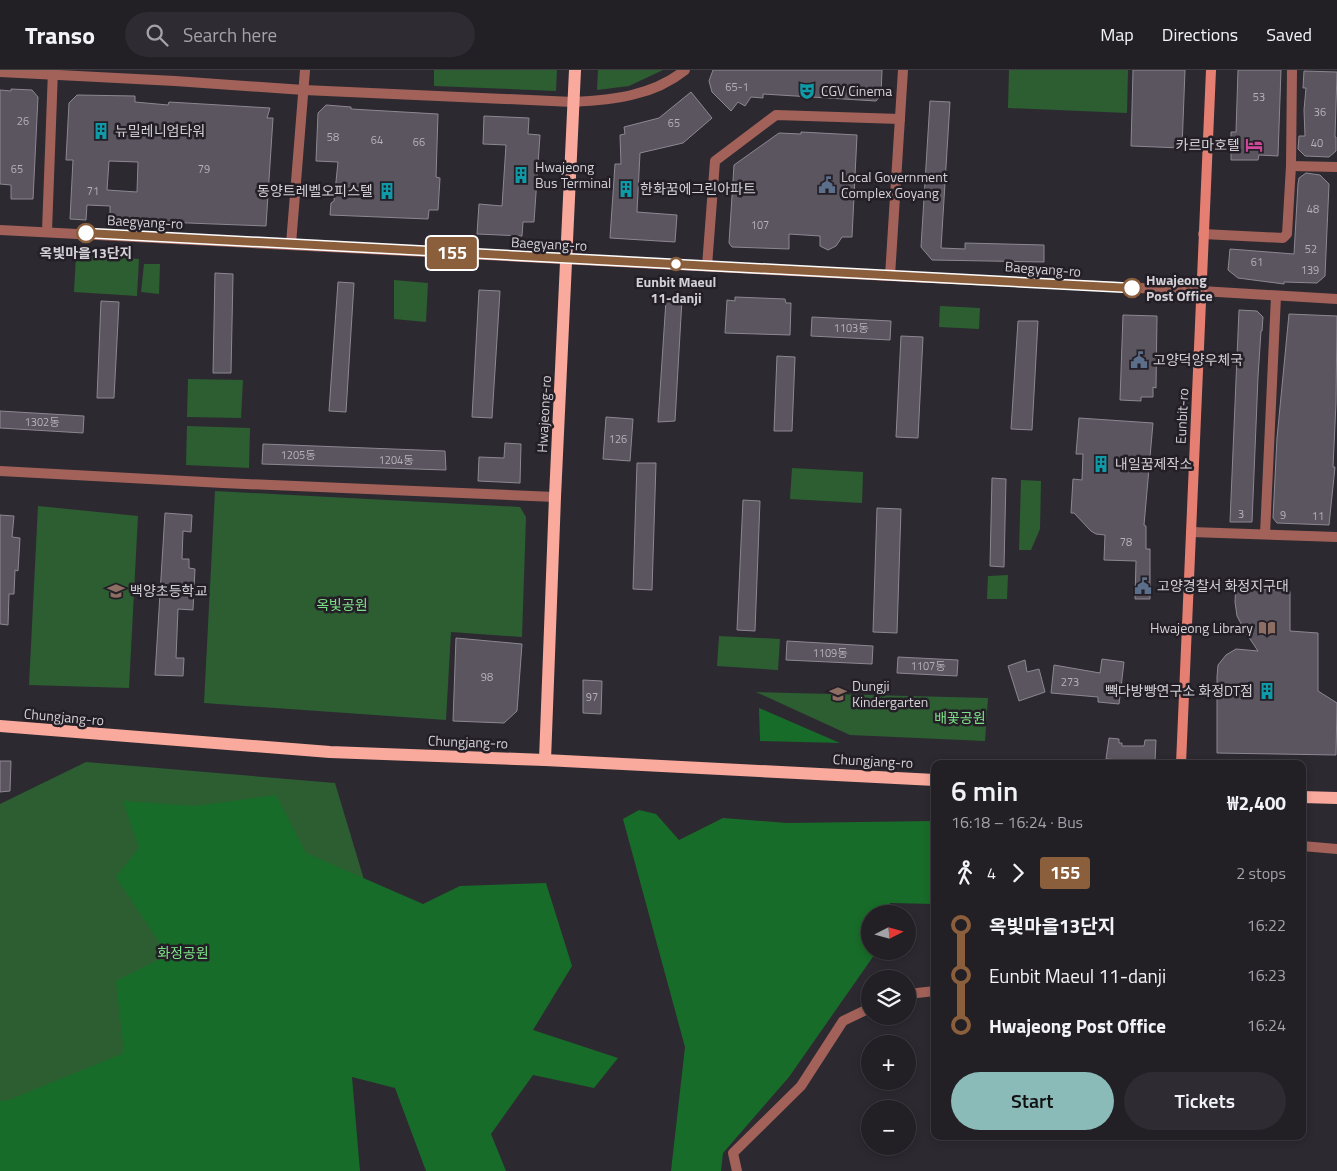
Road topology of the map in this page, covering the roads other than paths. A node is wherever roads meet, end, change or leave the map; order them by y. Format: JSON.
{"nodes":[{"id":1,"x":305,"y":70,"type":"edge"},
{"id":2,"x":575,"y":70,"type":"edge"},
{"id":3,"x":685,"y":70,"type":"edge"},
{"id":4,"x":903,"y":70,"type":"edge"},
{"id":5,"x":1211,"y":70,"type":"edge"},
{"id":6,"x":1292,"y":70,"type":"edge"},
{"id":7,"x":0,"y":72,"type":"edge"},
{"id":8,"x":53,"y":72,"type":"edge"},
{"id":9,"x":304,"y":90,"type":"junction"},
{"id":10,"x":573,"y":102,"type":"junction"},
{"id":11,"x":900,"y":119,"type":"junction"},
{"id":12,"x":1291,"y":166,"type":"junction"},
{"id":13,"x":1337,"y":167,"type":"edge"},
{"id":14,"x":0,"y":230,"type":"edge"},
{"id":15,"x":47,"y":231,"type":"junction"},
{"id":16,"x":1203,"y":234,"type":"junction"},
{"id":17,"x":291,"y":244,"type":"junction"},
{"id":18,"x":567,"y":258,"type":"junction"},
{"id":19,"x":707,"y":266,"type":"junction"},
{"id":20,"x":890,"y":276,"type":"junction"},
{"id":21,"x":1201,"y":290,"type":"junction"},
{"id":22,"x":1276,"y":296,"type":"junction"},
{"id":23,"x":1337,"y":299,"type":"edge"},
{"id":24,"x":0,"y":471,"type":"edge"},
{"id":25,"x":555,"y":497,"type":"junction"},
{"id":26,"x":1190,"y":532,"type":"junction"},
{"id":27,"x":1265,"y":534,"type":"junction"},
{"id":28,"x":1337,"y":537,"type":"edge"},
{"id":29,"x":0,"y":726,"type":"edge"},
{"id":30,"x":545,"y":760,"type":"junction"},
{"id":31,"x":1182,"y":760,"type":"edge"},
{"id":32,"x":931,"y":780,"type":"edge"},
{"id":33,"x":1306,"y":797,"type":"edge"},
{"id":34,"x":1337,"y":798,"type":"edge"},
{"id":35,"x":1306,"y":846,"type":"edge"},
{"id":36,"x":1337,"y":849,"type":"edge"},
{"id":37,"x":931,"y":991,"type":"edge"},
{"id":38,"x":916,"y":993,"type":"edge"},
{"id":39,"x":861,"y":1012,"type":"edge"},
{"id":40,"x":737,"y":1171,"type":"edge"}],
"edges":[{"from":1,"to":9,"type":"street"},
{"from":2,"to":10,"type":"main road","name":"Hwajeong-ro"},
{"from":3,"to":10,"type":"street"},
{"from":4,"to":11,"type":"street"},
{"from":5,"to":16,"type":"main road","name":"Eunbit-ro"},
{"from":6,"to":12,"type":"street"},
{"from":7,"to":8,"type":"street"},
{"from":8,"to":9,"type":"street"},
{"from":8,"to":15,"type":"street"},
{"from":9,"to":10,"type":"street"},
{"from":9,"to":17,"type":"street"},
{"from":10,"to":18,"type":"main road","name":"Hwajeong-ro"},
{"from":11,"to":19,"type":"street"},
{"from":11,"to":20,"type":"street"},
{"from":12,"to":13,"type":"street"},
{"from":12,"to":16,"type":"street"},
{"from":14,"to":15,"type":"street","name":"Baegyang-ro"},
{"from":15,"to":17,"type":"street","name":"Baegyang-ro"},
{"from":16,"to":21,"type":"main road","name":"Eunbit-ro"},
{"from":17,"to":18,"type":"street","name":"Baegyang-ro"},
{"from":18,"to":19,"type":"street","name":"Baegyang-ro"},
{"from":18,"to":25,"type":"main road","name":"Hwajeong-ro"},
{"from":19,"to":20,"type":"street","name":"Baegyang-ro"},
{"from":20,"to":21,"type":"street","name":"Baegyang-ro"},
{"from":21,"to":22,"type":"street","name":"Baegyang-ro"},
{"from":21,"to":26,"type":"main road","name":"Eunbit-ro"},
{"from":22,"to":23,"type":"street","name":"Baegyang-ro"},
{"from":22,"to":27,"type":"street"},
{"from":24,"to":25,"type":"street"},
{"from":25,"to":30,"type":"main road","name":"Hwajeong-ro"},
{"from":26,"to":27,"type":"street"},
{"from":26,"to":31,"type":"main road","name":"Eunbit-ro"},
{"from":27,"to":28,"type":"street"},
{"from":29,"to":30,"type":"main road","name":"Chungjang-ro"},
{"from":30,"to":32,"type":"main road","name":"Chungjang-ro"},
{"from":33,"to":34,"type":"main road"},
{"from":35,"to":36,"type":"street"},
{"from":37,"to":38,"type":"street"},
{"from":39,"to":40,"type":"street"}]}
